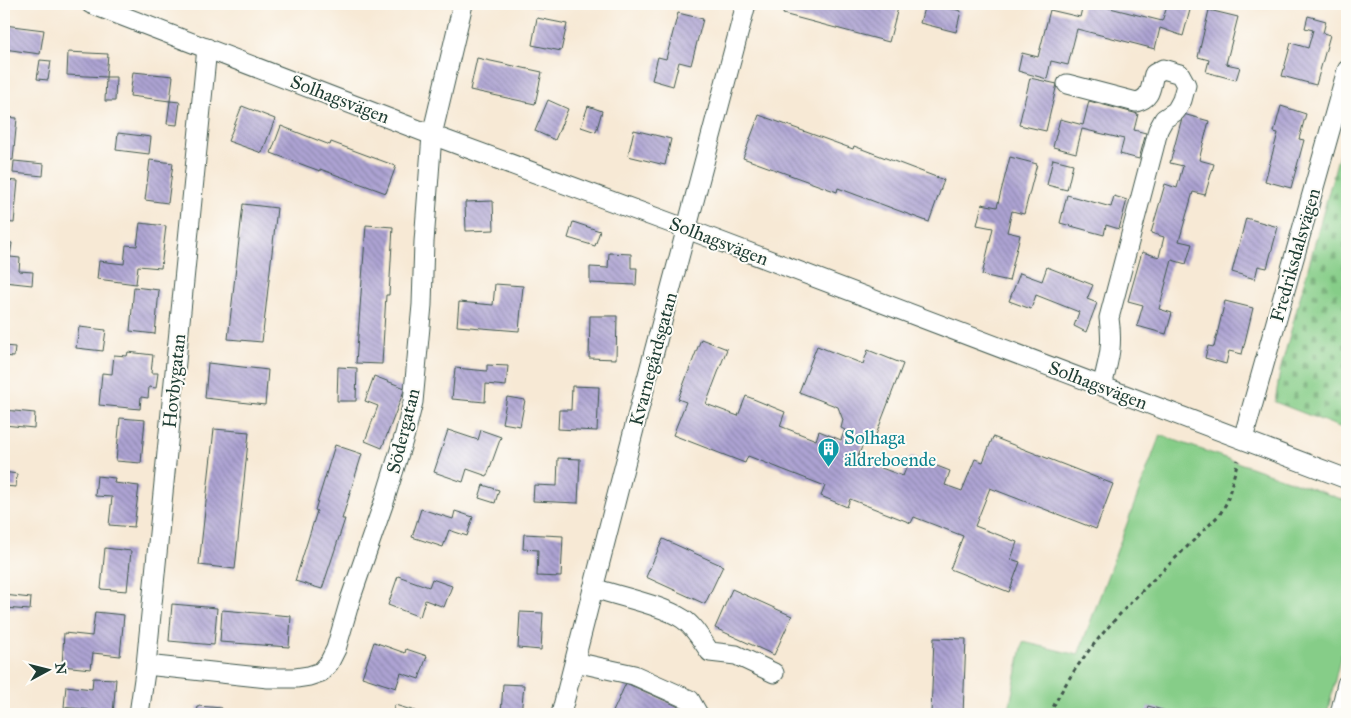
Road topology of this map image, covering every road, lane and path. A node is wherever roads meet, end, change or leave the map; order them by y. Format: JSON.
{"nodes":[{"id":1,"x":91,"y":4,"type":"edge"},
{"id":2,"x":463,"y":4,"type":"edge"},
{"id":3,"x":746,"y":4,"type":"edge"},
{"id":4,"x":208,"y":48,"type":"junction"},
{"id":5,"x":1347,"y":70,"type":"edge"},
{"id":6,"x":1067,"y":84,"type":"dead end"},
{"id":7,"x":432,"y":135,"type":"junction"},
{"id":8,"x":687,"y":229,"type":"junction"},
{"id":9,"x":1102,"y":386,"type":"junction"},
{"id":10,"x":1243,"y":440,"type":"junction"},
{"id":11,"x":1347,"y":479,"type":"edge"},
{"id":12,"x":593,"y":588,"type":"junction"},
{"id":13,"x":575,"y":662,"type":"junction"},
{"id":14,"x":146,"y":665,"type":"junction"},
{"id":15,"x":774,"y":673,"type":"dead end"},
{"id":16,"x":1347,"y":684,"type":"edge"},
{"id":17,"x":139,"y":714,"type":"edge"},
{"id":18,"x":562,"y":714,"type":"edge"},
{"id":19,"x":698,"y":714,"type":"edge"},
{"id":20,"x":1050,"y":714,"type":"edge"},
{"id":21,"x":1340,"y":714,"type":"edge"}],
"edges":[{"from":1,"to":4,"type":"street","name":"Solhagsvägen"},
{"from":2,"to":7,"type":"street","name":"Södergatan"},
{"from":3,"to":8,"type":"street","name":"Kvarnegårdsgatan"},
{"from":4,"to":7,"type":"street","name":"Solhagsvägen"},
{"from":4,"to":14,"type":"street","name":"Hovbygatan"},
{"from":5,"to":10,"type":"street","name":"Fredriksdalsvägen"},
{"from":6,"to":9,"type":"street"},
{"from":7,"to":8,"type":"street","name":"Solhagsvägen"},
{"from":7,"to":14,"type":"street","name":"Södergatan"},
{"from":8,"to":9,"type":"street","name":"Solhagsvägen"},
{"from":8,"to":12,"type":"street","name":"Kvarnegårdsgatan"},
{"from":9,"to":10,"type":"street","name":"Solhagsvägen"},
{"from":10,"to":11,"type":"street","name":"Solhagsvägen"},
{"from":10,"to":20,"type":"path"},
{"from":12,"to":13,"type":"street","name":"Kvarnegårdsgatan"},
{"from":12,"to":15,"type":"street"},
{"from":13,"to":18,"type":"street","name":"Kvarnegårdsgatan"},
{"from":13,"to":19,"type":"street"},
{"from":14,"to":17,"type":"street","name":"Hovbygatan"},
{"from":16,"to":21,"type":"street"}]}
